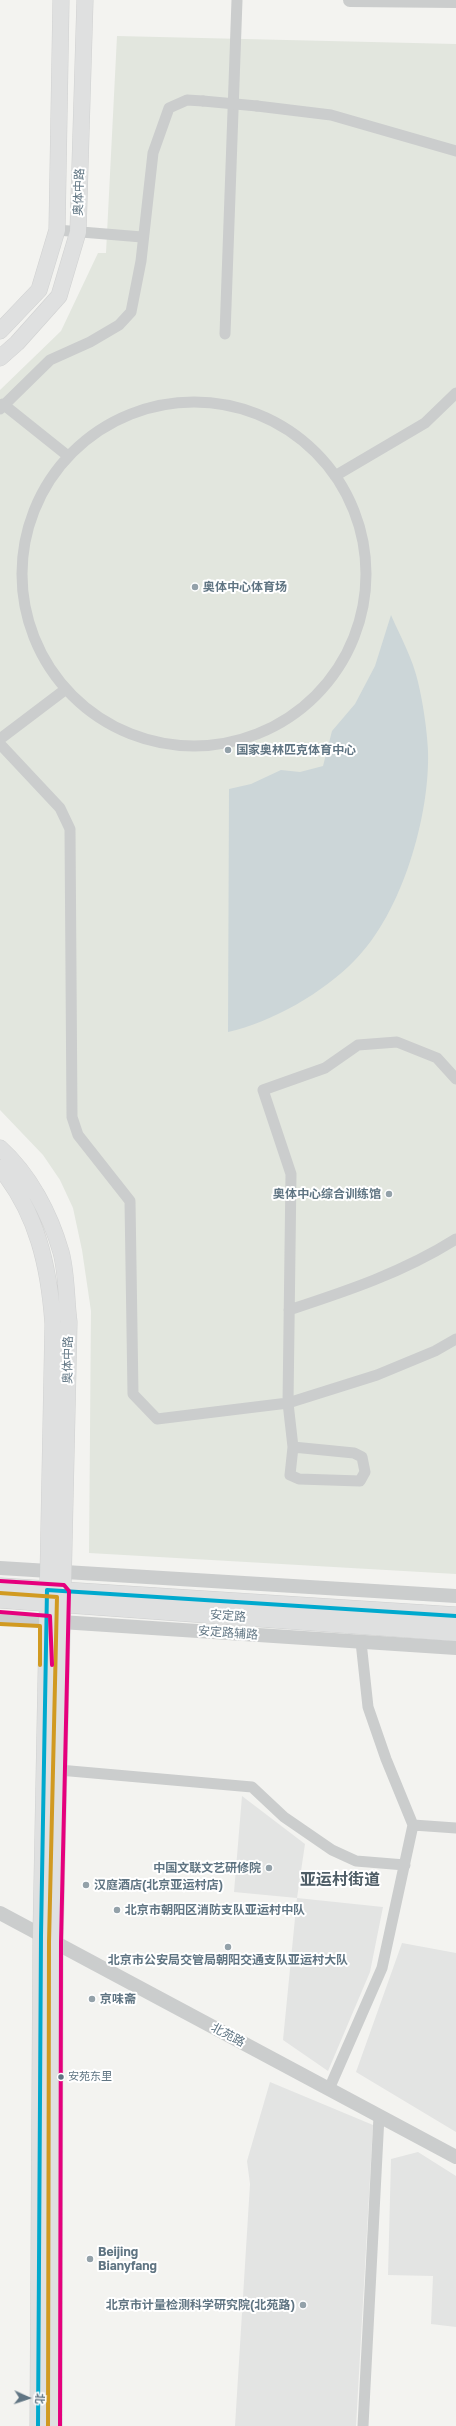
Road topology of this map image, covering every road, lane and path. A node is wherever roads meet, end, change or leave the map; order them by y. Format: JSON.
{"nodes":[{"id":1,"x":61,"y":0,"type":"edge"},
{"id":2,"x":85,"y":0,"type":"edge"},
{"id":3,"x":237,"y":0,"type":"edge"},
{"id":4,"x":350,"y":0,"type":"edge"},
{"id":5,"x":456,"y":1,"type":"edge"},
{"id":6,"x":456,"y":151,"type":"edge"},
{"id":7,"x":57,"y":230,"type":"junction"},
{"id":8,"x":78,"y":232,"type":"junction"},
{"id":9,"x":142,"y":237,"type":"junction"},
{"id":10,"x":0,"y":331,"type":"edge"},
{"id":11,"x":225,"y":334,"type":"dead end"},
{"id":12,"x":0,"y":358,"type":"edge"},
{"id":13,"x":456,"y":393,"type":"edge"},
{"id":14,"x":2,"y":406,"type":"edge"},
{"id":15,"x":68,"y":456,"type":"junction"},
{"id":16,"x":335,"y":476,"type":"junction"},
{"id":17,"x":66,"y":689,"type":"junction"},
{"id":18,"x":0,"y":739,"type":"edge"},
{"id":19,"x":0,"y":744,"type":"edge"},
{"id":20,"x":456,"y":1079,"type":"edge"},
{"id":21,"x":0,"y":1148,"type":"edge"},
{"id":22,"x":0,"y":1168,"type":"edge"},
{"id":23,"x":456,"y":1239,"type":"edge"},
{"id":24,"x":289,"y":1310,"type":"junction"},
{"id":25,"x":456,"y":1339,"type":"edge"},
{"id":26,"x":288,"y":1403,"type":"junction"},
{"id":27,"x":293,"y":1447,"type":"junction"},
{"id":28,"x":0,"y":1568,"type":"edge"},
{"id":29,"x":47,"y":1572,"type":"junction"},
{"id":30,"x":64,"y":1572,"type":"junction"},
{"id":31,"x":0,"y":1586,"type":"edge"},
{"id":32,"x":456,"y":1596,"type":"edge"},
{"id":33,"x":0,"y":1599,"type":"edge"},
{"id":34,"x":53,"y":1601,"type":"junction"},
{"id":35,"x":456,"y":1616,"type":"edge"},
{"id":36,"x":0,"y":1618,"type":"edge"},
{"id":37,"x":63,"y":1622,"type":"junction"},
{"id":38,"x":456,"y":1632,"type":"edge"},
{"id":39,"x":360,"y":1642,"type":"junction"},
{"id":40,"x":456,"y":1648,"type":"edge"},
{"id":41,"x":59,"y":1770,"type":"junction"},
{"id":42,"x":413,"y":1826,"type":"junction"},
{"id":43,"x":456,"y":1828,"type":"edge"},
{"id":44,"x":405,"y":1866,"type":"junction"},
{"id":45,"x":0,"y":1913,"type":"edge"},
{"id":46,"x":41,"y":1934,"type":"junction"},
{"id":47,"x":55,"y":1942,"type":"junction"},
{"id":48,"x":329,"y":2089,"type":"junction"},
{"id":49,"x":380,"y":2116,"type":"junction"},
{"id":50,"x":456,"y":2157,"type":"edge"},
{"id":51,"x":38,"y":2426,"type":"edge"},
{"id":52,"x":54,"y":2426,"type":"edge"},
{"id":53,"x":363,"y":2426,"type":"edge"}],
"edges":[{"from":1,"to":7,"type":"main road","name":"奥体中路"},
{"from":2,"to":8,"type":"main road","name":"奥体中路"},
{"from":3,"to":11,"type":"street"},
{"from":4,"to":5,"type":"street"},
{"from":6,"to":9,"type":"street","bridge":true},
{"from":7,"to":8,"type":"street"},
{"from":7,"to":10,"type":"main road","name":"奥体中路"},
{"from":8,"to":9,"type":"street"},
{"from":8,"to":12,"type":"main road","name":"奥体中路"},
{"from":9,"to":14,"type":"street"},
{"from":13,"to":16,"type":"street"},
{"from":14,"to":15,"type":"street"},
{"from":15,"to":16,"type":"street"},
{"from":15,"to":17,"type":"street"},
{"from":16,"to":17,"type":"street"},
{"from":17,"to":18,"type":"street"},
{"from":19,"to":26,"type":"street"},
{"from":20,"to":24,"type":"street"},
{"from":21,"to":30,"type":"main road","name":"奥体中路"},
{"from":22,"to":29,"type":"main road","name":"奥体中路"},
{"from":23,"to":24,"type":"street"},
{"from":24,"to":26,"type":"street"},
{"from":25,"to":26,"type":"street"},
{"from":26,"to":27,"type":"street"},
{"from":27,"to":27,"type":"street"},
{"from":28,"to":29,"type":"street"},
{"from":29,"to":30,"type":"street"},
{"from":29,"to":34,"type":"main road","name":"奥体中路"},
{"from":30,"to":32,"type":"street"},
{"from":30,"to":34,"type":"main road","name":"奥体中路"},
{"from":31,"to":34,"type":"main road","name":"安定路"},
{"from":33,"to":34,"type":"main road","name":"安定路"},
{"from":34,"to":35,"type":"main road","name":"安定路"},
{"from":34,"to":36,"type":"street"},
{"from":34,"to":37,"type":"main road"},
{"from":34,"to":38,"type":"main road","name":"安定路"},
{"from":34,"to":46,"type":"main road"},
{"from":37,"to":39,"type":"street","name":"安定路辅路"},
{"from":37,"to":41,"type":"main road"},
{"from":39,"to":40,"type":"street","name":"安定路辅路"},
{"from":39,"to":42,"type":"street"},
{"from":41,"to":44,"type":"street"},
{"from":41,"to":47,"type":"main road"},
{"from":42,"to":43,"type":"street"},
{"from":42,"to":44,"type":"street"},
{"from":44,"to":48,"type":"street"},
{"from":45,"to":46,"type":"street","name":"北苑路"},
{"from":46,"to":47,"type":"street","name":"北苑路"},
{"from":46,"to":51,"type":"main road"},
{"from":47,"to":48,"type":"street","name":"北苑路"},
{"from":47,"to":52,"type":"main road"},
{"from":48,"to":49,"type":"street","name":"北苑路"},
{"from":49,"to":50,"type":"street","name":"北苑路"},
{"from":49,"to":53,"type":"street"}]}
